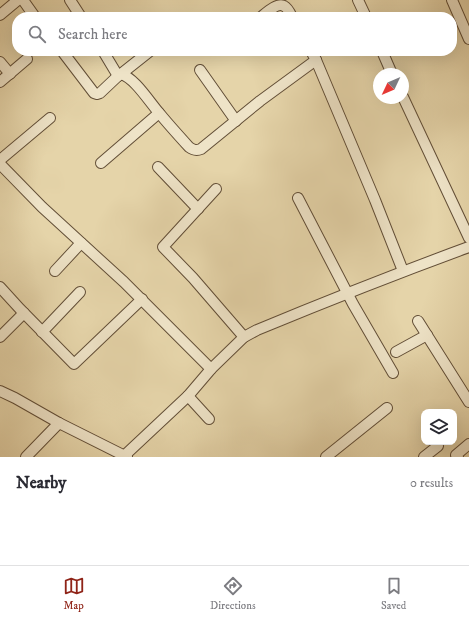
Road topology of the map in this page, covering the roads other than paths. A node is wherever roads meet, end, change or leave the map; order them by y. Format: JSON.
{"nodes":[{"id":1,"x":18,"y":0,"type":"edge"},
{"id":2,"x":22,"y":0,"type":"edge"},
{"id":3,"x":70,"y":0,"type":"edge"},
{"id":4,"x":358,"y":0,"type":"edge"},
{"id":5,"x":452,"y":0,"type":"edge"},
{"id":6,"x":31,"y":12,"type":"edge"},
{"id":7,"x":78,"y":12,"type":"edge"},
{"id":8,"x":267,"y":12,"type":"edge"},
{"id":9,"x":289,"y":12,"type":"edge"},
{"id":10,"x":364,"y":12,"type":"edge"},
{"id":11,"x":0,"y":15,"type":"edge"},
{"id":12,"x":469,"y":39,"type":"edge"},
{"id":13,"x":66,"y":56,"type":"edge"},
{"id":14,"x":107,"y":56,"type":"edge"},
{"id":15,"x":144,"y":56,"type":"edge"},
{"id":16,"x":314,"y":56,"type":"edge"},
{"id":17,"x":384,"y":56,"type":"edge"},
{"id":18,"x":27,"y":59,"type":"dead end"},
{"id":19,"x":316,"y":60,"type":"junction"},
{"id":20,"x":0,"y":62,"type":"edge"},
{"id":21,"x":389,"y":68,"type":"edge"},
{"id":22,"x":200,"y":70,"type":"dead end"},
{"id":23,"x":10,"y":74,"type":"junction"},
{"id":24,"x":120,"y":75,"type":"junction"},
{"id":25,"x":0,"y":82,"type":"edge"},
{"id":26,"x":406,"y":104,"type":"edge"},
{"id":27,"x":159,"y":113,"type":"junction"},
{"id":28,"x":50,"y":118,"type":"dead end"},
{"id":29,"x":236,"y":121,"type":"junction"},
{"id":30,"x":0,"y":160,"type":"edge"},
{"id":31,"x":101,"y":163,"type":"dead end"},
{"id":32,"x":0,"y":164,"type":"edge"},
{"id":33,"x":158,"y":167,"type":"dead end"},
{"id":34,"x":216,"y":189,"type":"dead end"},
{"id":35,"x":298,"y":198,"type":"dead end"},
{"id":36,"x":198,"y":209,"type":"junction"},
{"id":37,"x":469,"y":238,"type":"edge"},
{"id":38,"x":81,"y":243,"type":"junction"},
{"id":39,"x":469,"y":247,"type":"edge"},
{"id":40,"x":55,"y":271,"type":"dead end"},
{"id":41,"x":403,"y":271,"type":"junction"},
{"id":42,"x":0,"y":287,"type":"edge"},
{"id":43,"x":80,"y":292,"type":"dead end"},
{"id":44,"x":347,"y":293,"type":"junction"},
{"id":45,"x":142,"y":299,"type":"junction"},
{"id":46,"x":24,"y":313,"type":"junction"},
{"id":47,"x":418,"y":322,"type":"dead end"},
{"id":48,"x":42,"y":332,"type":"junction"},
{"id":49,"x":427,"y":336,"type":"junction"},
{"id":50,"x":0,"y":337,"type":"edge"},
{"id":51,"x":244,"y":337,"type":"junction"},
{"id":52,"x":396,"y":352,"type":"dead end"},
{"id":53,"x":211,"y":369,"type":"junction"},
{"id":54,"x":393,"y":373,"type":"dead end"},
{"id":55,"x":0,"y":391,"type":"edge"},
{"id":56,"x":188,"y":396,"type":"junction"},
{"id":57,"x":469,"y":402,"type":"edge"},
{"id":58,"x":387,"y":408,"type":"dead end"},
{"id":59,"x":209,"y":419,"type":"dead end"},
{"id":60,"x":59,"y":423,"type":"junction"},
{"id":61,"x":469,"y":444,"type":"edge"},
{"id":62,"x":438,"y":446,"type":"dead end"},
{"id":63,"x":26,"y":457,"type":"edge"},
{"id":64,"x":125,"y":457,"type":"edge"},
{"id":65,"x":326,"y":457,"type":"edge"},
{"id":66,"x":424,"y":457,"type":"edge"},
{"id":67,"x":458,"y":457,"type":"edge"}],
"edges":[{"from":1,"to":11,"type":"street"},
{"from":2,"to":6,"type":"street"},
{"from":3,"to":7,"type":"street"},
{"from":4,"to":10,"type":"street"},
{"from":5,"to":12,"type":"street"},
{"from":8,"to":9,"type":"street"},
{"from":13,"to":24,"type":"street"},
{"from":14,"to":24,"type":"street"},
{"from":15,"to":24,"type":"street"},
{"from":16,"to":19,"type":"street"},
{"from":17,"to":21,"type":"street"},
{"from":18,"to":23,"type":"street"},
{"from":19,"to":29,"type":"street"},
{"from":19,"to":41,"type":"street"},
{"from":20,"to":23,"type":"street"},
{"from":22,"to":29,"type":"street"},
{"from":23,"to":25,"type":"street"},
{"from":24,"to":27,"type":"street"},
{"from":26,"to":37,"type":"street"},
{"from":27,"to":29,"type":"street"},
{"from":27,"to":31,"type":"street"},
{"from":28,"to":30,"type":"street"},
{"from":32,"to":38,"type":"street"},
{"from":33,"to":36,"type":"street"},
{"from":34,"to":36,"type":"street"},
{"from":35,"to":44,"type":"street"},
{"from":36,"to":51,"type":"street"},
{"from":38,"to":40,"type":"street"},
{"from":38,"to":45,"type":"street"},
{"from":39,"to":41,"type":"street"},
{"from":41,"to":44,"type":"street"},
{"from":42,"to":46,"type":"street"},
{"from":43,"to":48,"type":"street"},
{"from":44,"to":51,"type":"street"},
{"from":44,"to":54,"type":"street"},
{"from":45,"to":48,"type":"street"},
{"from":45,"to":53,"type":"street"},
{"from":46,"to":48,"type":"street"},
{"from":46,"to":50,"type":"street"},
{"from":47,"to":49,"type":"street"},
{"from":49,"to":52,"type":"street"},
{"from":49,"to":57,"type":"street"},
{"from":51,"to":53,"type":"street"},
{"from":53,"to":56,"type":"street"},
{"from":55,"to":60,"type":"street"},
{"from":56,"to":59,"type":"street"},
{"from":56,"to":64,"type":"street"},
{"from":58,"to":65,"type":"street"},
{"from":60,"to":63,"type":"street"},
{"from":60,"to":64,"type":"street"},
{"from":61,"to":67,"type":"street"},
{"from":62,"to":66,"type":"street"}]}
